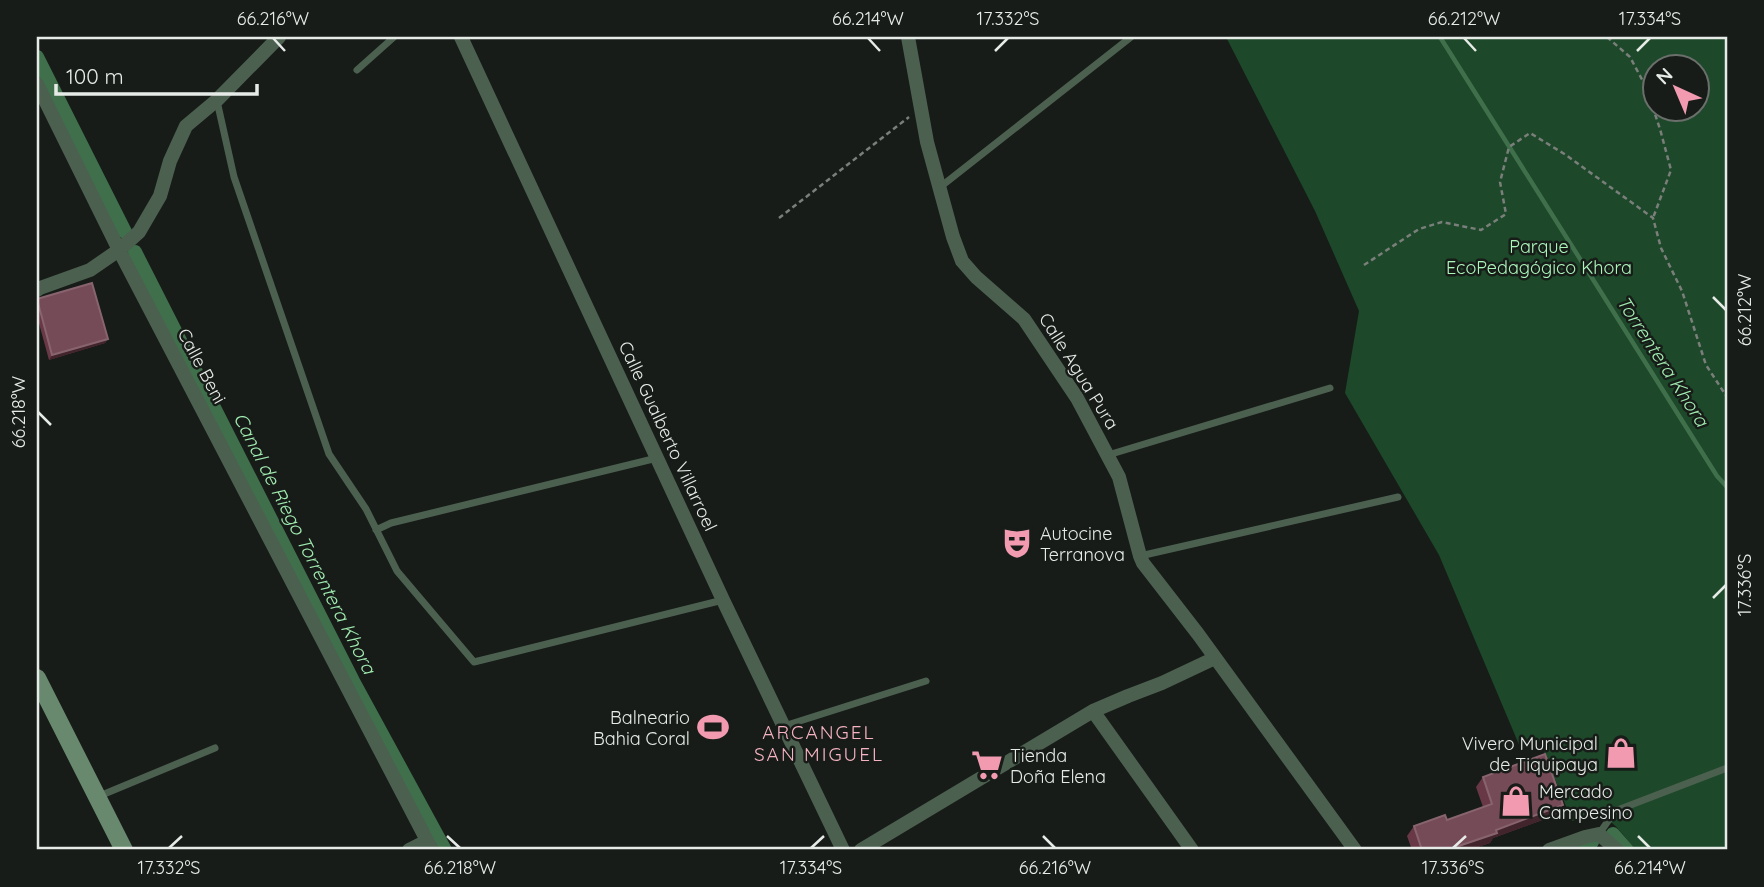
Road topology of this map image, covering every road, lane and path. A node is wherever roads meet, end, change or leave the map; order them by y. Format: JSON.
{"nodes":[{"id":1,"x":279,"y":37,"type":"edge"},
{"id":2,"x":394,"y":37,"type":"edge"},
{"id":3,"x":461,"y":37,"type":"edge"},
{"id":4,"x":908,"y":37,"type":"edge"},
{"id":5,"x":1131,"y":37,"type":"edge"},
{"id":6,"x":1607,"y":37,"type":"edge"},
{"id":7,"x":357,"y":70,"type":"dead end"},
{"id":8,"x":37,"y":84,"type":"edge"},
{"id":9,"x":216,"y":100,"type":"junction"},
{"id":10,"x":920,"y":108,"type":"junction"},
{"id":11,"x":939,"y":188,"type":"junction"},
{"id":12,"x":779,"y":218,"type":"dead end"},
{"id":13,"x":1653,"y":218,"type":"junction"},
{"id":14,"x":119,"y":250,"type":"junction"},
{"id":15,"x":1364,"y":265,"type":"dead end"},
{"id":16,"x":37,"y":290,"type":"edge"},
{"id":17,"x":1331,"y":388,"type":"dead end"},
{"id":18,"x":1727,"y":397,"type":"edge"},
{"id":19,"x":1108,"y":455,"type":"junction"},
{"id":20,"x":657,"y":458,"type":"junction"},
{"id":21,"x":1398,"y":497,"type":"dead end"},
{"id":22,"x":376,"y":530,"type":"junction"},
{"id":23,"x":1140,"y":556,"type":"junction"},
{"id":24,"x":723,"y":600,"type":"junction"},
{"id":25,"x":1215,"y":658,"type":"junction"},
{"id":26,"x":37,"y":678,"type":"edge"},
{"id":27,"x":926,"y":681,"type":"dead end"},
{"id":28,"x":1093,"y":711,"type":"junction"},
{"id":29,"x":783,"y":726,"type":"junction"},
{"id":30,"x":215,"y":747,"type":"dead end"},
{"id":31,"x":1727,"y":768,"type":"edge"},
{"id":32,"x":96,"y":798,"type":"junction"},
{"id":33,"x":1599,"y":834,"type":"junction"},
{"id":34,"x":429,"y":846,"type":"edge"},
{"id":35,"x":124,"y":850,"type":"edge"},
{"id":36,"x":409,"y":850,"type":"edge"},
{"id":37,"x":843,"y":850,"type":"edge"},
{"id":38,"x":861,"y":850,"type":"edge"},
{"id":39,"x":1192,"y":850,"type":"edge"},
{"id":40,"x":1355,"y":850,"type":"edge"},
{"id":41,"x":1549,"y":850,"type":"edge"},
{"id":42,"x":1617,"y":850,"type":"edge"}],
"edges":[{"from":1,"to":9,"type":"street"},
{"from":2,"to":7,"type":"lane"},
{"from":3,"to":20,"type":"street","name":"Calle Gualberto Villarroel"},
{"from":4,"to":10,"type":"street","name":"Calle Agua Pura"},
{"from":5,"to":11,"type":"lane"},
{"from":6,"to":13,"type":"path"},
{"from":8,"to":14,"type":"street","name":"Calle Beni"},
{"from":9,"to":14,"type":"street"},
{"from":9,"to":22,"type":"lane"},
{"from":10,"to":11,"type":"street","name":"Calle Agua Pura"},
{"from":10,"to":12,"type":"path"},
{"from":11,"to":19,"type":"street","name":"Calle Agua Pura"},
{"from":13,"to":15,"type":"path"},
{"from":13,"to":18,"type":"path"},
{"from":14,"to":16,"type":"street"},
{"from":14,"to":34,"type":"street","name":"Calle Beni"},
{"from":17,"to":19,"type":"lane"},
{"from":19,"to":23,"type":"street","name":"Calle Agua Pura"},
{"from":20,"to":22,"type":"lane"},
{"from":20,"to":24,"type":"street","name":"Calle Gualberto Villarroel"},
{"from":21,"to":23,"type":"lane"},
{"from":22,"to":24,"type":"lane"},
{"from":23,"to":25,"type":"street","name":"Calle Agua Pura"},
{"from":24,"to":29,"type":"street","name":"Calle Gualberto Villarroel"},
{"from":25,"to":28,"type":"street"},
{"from":25,"to":40,"type":"street","name":"Calle Agua Pura"},
{"from":26,"to":32,"type":"main road"},
{"from":27,"to":29,"type":"lane"},
{"from":28,"to":38,"type":"street"},
{"from":28,"to":39,"type":"street"},
{"from":29,"to":37,"type":"street","name":"Calle Gualberto Villarroel"},
{"from":30,"to":32,"type":"lane"},
{"from":31,"to":33,"type":"lane"},
{"from":32,"to":35,"type":"main road"},
{"from":33,"to":41,"type":"street"},
{"from":33,"to":42,"type":"street"},
{"from":34,"to":36,"type":"street"}]}
